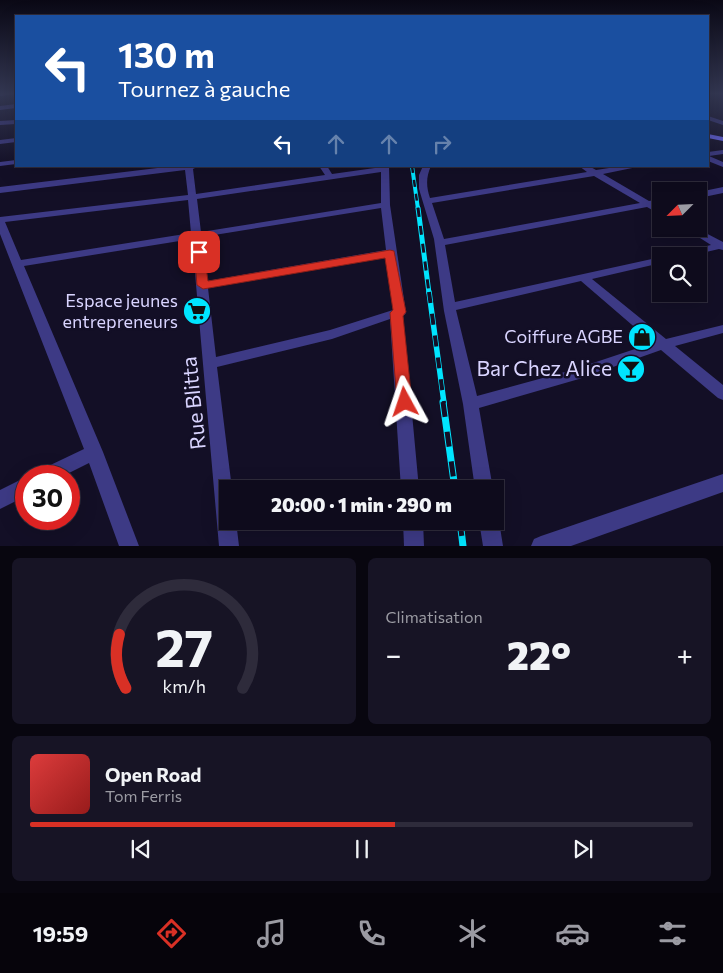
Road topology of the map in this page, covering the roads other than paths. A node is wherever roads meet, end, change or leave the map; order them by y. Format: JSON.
{"nodes":[{"id":1,"x":709,"y":118,"type":"edge"},
{"id":2,"x":15,"y":122,"type":"edge"},
{"id":3,"x":0,"y":123,"type":"edge"},
{"id":4,"x":723,"y":123,"type":"edge"},
{"id":5,"x":709,"y":137,"type":"edge"},
{"id":6,"x":15,"y":140,"type":"edge"},
{"id":7,"x":723,"y":141,"type":"edge"},
{"id":8,"x":0,"y":142,"type":"edge"},
{"id":9,"x":723,"y":152,"type":"edge"},
{"id":10,"x":709,"y":156,"type":"edge"},
{"id":11,"x":709,"y":157,"type":"edge"},
{"id":12,"x":15,"y":162,"type":"edge"},
{"id":13,"x":0,"y":164,"type":"edge"},
{"id":14,"x":723,"y":165,"type":"edge"},
{"id":15,"x":191,"y":167,"type":"edge"},
{"id":16,"x":324,"y":167,"type":"edge"},
{"id":17,"x":427,"y":167,"type":"edge"},
{"id":18,"x":585,"y":167,"type":"edge"},
{"id":19,"x":633,"y":167,"type":"edge"},
{"id":20,"x":386,"y":168,"type":"edge"},
{"id":21,"x":596,"y":174,"type":"junction"},
{"id":22,"x":330,"y":177,"type":"junction"},
{"id":23,"x":0,"y":190,"type":"edge"},
{"id":24,"x":723,"y":190,"type":"edge"},
{"id":25,"x":708,"y":192,"type":"edge"},
{"id":26,"x":193,"y":197,"type":"junction"},
{"id":27,"x":426,"y":201,"type":"junction"},
{"id":28,"x":652,"y":203,"type":"edge"},
{"id":29,"x":648,"y":204,"type":"junction"},
{"id":30,"x":385,"y":205,"type":"junction"},
{"id":31,"x":652,"y":206,"type":"edge"},
{"id":32,"x":0,"y":221,"type":"edge"},
{"id":33,"x":197,"y":235,"type":"junction"},
{"id":34,"x":707,"y":238,"type":"edge"},
{"id":35,"x":440,"y":243,"type":"junction"},
{"id":36,"x":722,"y":246,"type":"edge"},
{"id":37,"x":707,"y":249,"type":"edge"},
{"id":38,"x":390,"y":254,"type":"junction"},
{"id":39,"x":652,"y":262,"type":"edge"},
{"id":40,"x":17,"y":264,"type":"junction"},
{"id":41,"x":584,"y":277,"type":"junction"},
{"id":42,"x":203,"y":285,"type":"junction"},
{"id":43,"x":450,"y":307,"type":"junction"},
{"id":44,"x":396,"y":313,"type":"junction"},
{"id":45,"x":723,"y":329,"type":"edge"},
{"id":46,"x":664,"y":344,"type":"junction"},
{"id":47,"x":209,"y":364,"type":"junction"},
{"id":48,"x":723,"y":394,"type":"edge"},
{"id":49,"x":471,"y":404,"type":"junction"},
{"id":50,"x":94,"y":452,"type":"junction"},
{"id":51,"x":68,"y":465,"type":"edge"},
{"id":52,"x":409,"y":480,"type":"edge"},
{"id":53,"x":483,"y":480,"type":"edge"},
{"id":54,"x":721,"y":488,"type":"edge"},
{"id":55,"x":15,"y":492,"type":"edge"},
{"id":56,"x":0,"y":500,"type":"edge"},
{"id":57,"x":413,"y":530,"type":"edge"},
{"id":58,"x":490,"y":530,"type":"edge"},
{"id":59,"x":129,"y":546,"type":"edge"},
{"id":60,"x":229,"y":546,"type":"edge"},
{"id":61,"x":414,"y":546,"type":"edge"},
{"id":62,"x":493,"y":546,"type":"edge"},
{"id":63,"x":541,"y":546,"type":"edge"}],
"edges":[{"from":1,"to":4,"type":"street"},
{"from":2,"to":3,"type":"street"},
{"from":5,"to":7,"type":"main road"},
{"from":6,"to":8,"type":"street"},
{"from":9,"to":10,"type":"street"},
{"from":11,"to":14,"type":"street"},
{"from":12,"to":13,"type":"street"},
{"from":15,"to":23,"type":"street"},
{"from":15,"to":26,"type":"street","name":"Rue Blitta"},
{"from":16,"to":22,"type":"street"},
{"from":17,"to":27,"type":"street"},
{"from":18,"to":21,"type":"street"},
{"from":19,"to":21,"type":"street"},
{"from":20,"to":22,"type":"street"},
{"from":20,"to":30,"type":"street"},
{"from":21,"to":27,"type":"street"},
{"from":21,"to":29,"type":"street"},
{"from":22,"to":26,"type":"street"},
{"from":24,"to":25,"type":"street"},
{"from":26,"to":32,"type":"street"},
{"from":26,"to":33,"type":"street","name":"Rue Blitta"},
{"from":27,"to":35,"type":"street"},
{"from":28,"to":29,"type":"street"},
{"from":29,"to":31,"type":"street"},
{"from":29,"to":35,"type":"street"},
{"from":30,"to":33,"type":"street"},
{"from":30,"to":38,"type":"street"},
{"from":32,"to":40,"type":"street"},
{"from":33,"to":40,"type":"street"},
{"from":33,"to":42,"type":"street","name":"Rue Blitta"},
{"from":34,"to":36,"type":"street"},
{"from":35,"to":43,"type":"street"},
{"from":36,"to":37,"type":"street"},
{"from":38,"to":42,"type":"street"},
{"from":38,"to":44,"type":"street"},
{"from":39,"to":41,"type":"street"},
{"from":40,"to":50,"type":"street"},
{"from":41,"to":43,"type":"street"},
{"from":41,"to":46,"type":"street"},
{"from":42,"to":47,"type":"street","name":"Rue Blitta"},
{"from":43,"to":49,"type":"street"},
{"from":44,"to":47,"type":"street"},
{"from":44,"to":52,"type":"street"},
{"from":45,"to":46,"type":"street"},
{"from":46,"to":48,"type":"street"},
{"from":46,"to":49,"type":"street"},
{"from":47,"to":60,"type":"street","name":"Rue Blitta"},
{"from":49,"to":53,"type":"street"},
{"from":50,"to":51,"type":"street"},
{"from":50,"to":59,"type":"street"},
{"from":54,"to":63,"type":"street"},
{"from":55,"to":56,"type":"street"},
{"from":57,"to":61,"type":"street"},
{"from":58,"to":62,"type":"street"}]}
